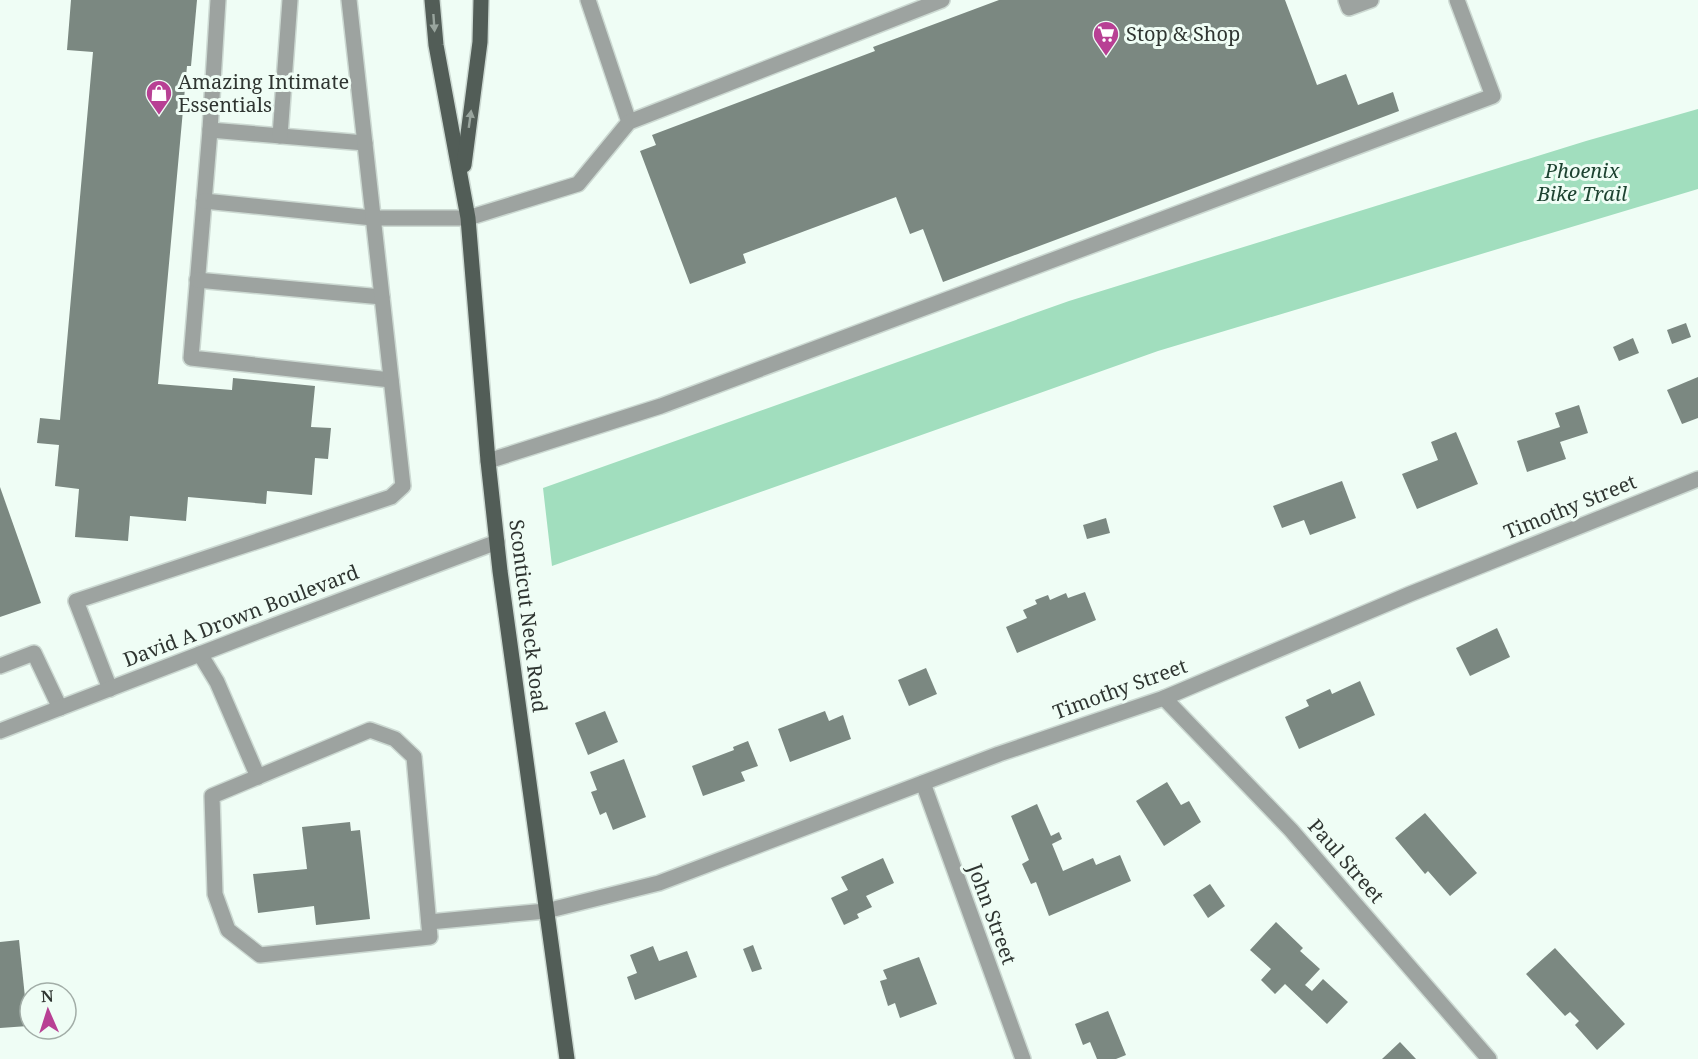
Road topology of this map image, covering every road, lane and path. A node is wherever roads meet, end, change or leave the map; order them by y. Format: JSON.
{"nodes":[{"id":1,"x":218,"y":0,"type":"edge"},
{"id":2,"x":290,"y":0,"type":"edge"},
{"id":3,"x":349,"y":0,"type":"edge"},
{"id":4,"x":432,"y":0,"type":"edge"},
{"id":5,"x":481,"y":0,"type":"edge"},
{"id":6,"x":588,"y":0,"type":"edge"},
{"id":7,"x":942,"y":0,"type":"edge"},
{"id":8,"x":1346,"y":0,"type":"edge"},
{"id":9,"x":1371,"y":0,"type":"edge"},
{"id":10,"x":1457,"y":0,"type":"edge"},
{"id":11,"x":629,"y":122,"type":"junction"},
{"id":12,"x":210,"y":130,"type":"junction"},
{"id":13,"x":280,"y":136,"type":"junction"},
{"id":14,"x":365,"y":142,"type":"junction"},
{"id":15,"x":462,"y":177,"type":"junction"},
{"id":16,"x":204,"y":201,"type":"junction"},
{"id":17,"x":373,"y":218,"type":"junction"},
{"id":18,"x":468,"y":218,"type":"junction"},
{"id":19,"x":197,"y":280,"type":"junction"},
{"id":20,"x":382,"y":297,"type":"junction"},
{"id":21,"x":391,"y":380,"type":"junction"},
{"id":22,"x":488,"y":461,"type":"junction"},
{"id":23,"x":1698,"y":479,"type":"edge"},
{"id":24,"x":497,"y":542,"type":"junction"},
{"id":25,"x":200,"y":654,"type":"junction"},
{"id":26,"x":0,"y":666,"type":"edge"},
{"id":27,"x":110,"y":689,"type":"junction"},
{"id":28,"x":1164,"y":698,"type":"junction"},
{"id":29,"x":60,"y":708,"type":"junction"},
{"id":30,"x":0,"y":731,"type":"edge"},
{"id":31,"x":258,"y":777,"type":"junction"},
{"id":32,"x":923,"y":783,"type":"junction"},
{"id":33,"x":546,"y":911,"type":"junction"},
{"id":34,"x":429,"y":922,"type":"junction"},
{"id":35,"x":567,"y":1059,"type":"edge"},
{"id":36,"x":1023,"y":1059,"type":"edge"},
{"id":37,"x":1489,"y":1059,"type":"edge"}],
"edges":[{"from":1,"to":12,"type":"street"},
{"from":2,"to":13,"type":"street"},
{"from":3,"to":14,"type":"street"},
{"from":4,"to":15,"type":"main road","name":"Sconticut Neck Road","one_way":true},
{"from":15,"to":5,"type":"main road","name":"Sconticut Neck Road","one_way":true},
{"from":6,"to":11,"type":"street"},
{"from":7,"to":11,"type":"street"},
{"from":8,"to":9,"type":"street"},
{"from":10,"to":22,"type":"street"},
{"from":11,"to":18,"type":"street"},
{"from":12,"to":13,"type":"street"},
{"from":12,"to":16,"type":"street"},
{"from":13,"to":14,"type":"street"},
{"from":14,"to":17,"type":"street"},
{"from":15,"to":18,"type":"main road","name":"Sconticut Neck Road"},
{"from":16,"to":17,"type":"street"},
{"from":16,"to":19,"type":"street"},
{"from":17,"to":18,"type":"street"},
{"from":17,"to":20,"type":"street"},
{"from":18,"to":22,"type":"main road","name":"Sconticut Neck Road"},
{"from":19,"to":20,"type":"street"},
{"from":19,"to":21,"type":"street"},
{"from":20,"to":21,"type":"street"},
{"from":21,"to":27,"type":"street"},
{"from":22,"to":24,"type":"main road","name":"Sconticut Neck Road"},
{"from":23,"to":28,"type":"street","name":"Timothy Street"},
{"from":24,"to":25,"type":"street","name":"David A Drown Boulevard"},
{"from":24,"to":33,"type":"main road","name":"Sconticut Neck Road"},
{"from":25,"to":27,"type":"street","name":"David A Drown Boulevard"},
{"from":25,"to":31,"type":"street"},
{"from":26,"to":29,"type":"street"},
{"from":27,"to":29,"type":"street","name":"David A Drown Boulevard"},
{"from":28,"to":32,"type":"street","name":"Timothy Street"},
{"from":28,"to":37,"type":"street","name":"Paul Street"},
{"from":29,"to":30,"type":"street","name":"David A Drown Boulevard"},
{"from":31,"to":34,"type":"street"},
{"from":31,"to":34,"type":"street"},
{"from":32,"to":33,"type":"street","name":"Timothy Street"},
{"from":32,"to":36,"type":"street","name":"John Street"},
{"from":33,"to":34,"type":"street","name":"Timothy Street"},
{"from":33,"to":35,"type":"main road","name":"Sconticut Neck Road"}]}
